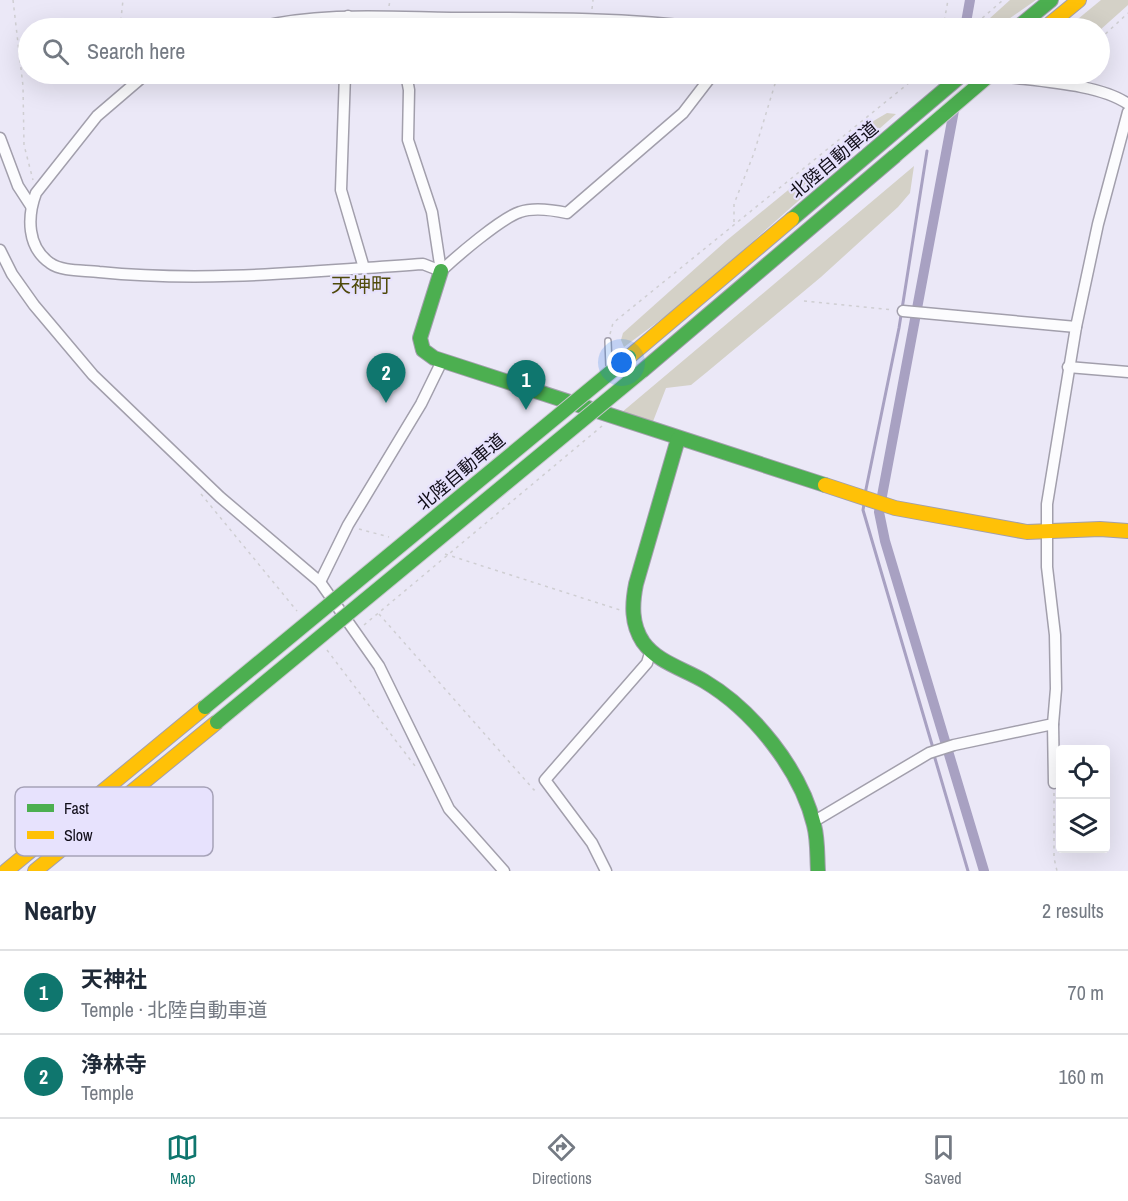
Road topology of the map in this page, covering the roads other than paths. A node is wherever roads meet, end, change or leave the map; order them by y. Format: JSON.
{"nodes":[{"id":1,"x":1051,"y":0,"type":"edge"},
{"id":2,"x":1079,"y":0,"type":"edge"},
{"id":3,"x":348,"y":16,"type":"joint"},
{"id":4,"x":398,"y":17,"type":"joint"},
{"id":5,"x":317,"y":18,"type":"edge"},
{"id":6,"x":457,"y":18,"type":"edge"},
{"id":7,"x":1029,"y":18,"type":"edge"},
{"id":8,"x":1057,"y":18,"type":"edge"},
{"id":9,"x":134,"y":84,"type":"edge"},
{"id":10,"x":345,"y":84,"type":"edge"},
{"id":11,"x":408,"y":84,"type":"edge"},
{"id":12,"x":705,"y":84,"type":"edge"},
{"id":13,"x":951,"y":84,"type":"edge"},
{"id":14,"x":979,"y":84,"type":"edge"},
{"id":15,"x":1056,"y":84,"type":"edge"},
{"id":16,"x":1128,"y":104,"type":"edge"},
{"id":17,"x":1128,"y":112,"type":"edge"},
{"id":18,"x":0,"y":138,"type":"edge"},
{"id":19,"x":31,"y":206,"type":"junction"},
{"id":20,"x":0,"y":250,"type":"edge"},
{"id":21,"x":364,"y":267,"type":"junction"},
{"id":22,"x":441,"y":272,"type":"junction"},
{"id":23,"x":903,"y":311,"type":"dead end"},
{"id":24,"x":1076,"y":327,"type":"junction"},
{"id":25,"x":608,"y":341,"type":"road end"},
{"id":26,"x":442,"y":361,"type":"junction"},
{"id":27,"x":1068,"y":367,"type":"junction"},
{"id":28,"x":1128,"y":372,"type":"edge"},
{"id":29,"x":610,"y":416,"type":"junction"},
{"id":30,"x":678,"y":439,"type":"junction"},
{"id":31,"x":1046,"y":531,"type":"junction"},
{"id":32,"x":1128,"y":531,"type":"edge"},
{"id":33,"x":320,"y":582,"type":"junction"},
{"id":34,"x":650,"y":653,"type":"junction"},
{"id":35,"x":1053,"y":724,"type":"junction"},
{"id":36,"x":1054,"y":783,"type":"road end"},
{"id":37,"x":108,"y":787,"type":"edge"},
{"id":38,"x":137,"y":787,"type":"edge"},
{"id":39,"x":813,"y":822,"type":"junction"},
{"id":40,"x":24,"y":856,"type":"edge"},
{"id":41,"x":53,"y":856,"type":"edge"},
{"id":42,"x":6,"y":871,"type":"edge"},
{"id":43,"x":35,"y":871,"type":"edge"},
{"id":44,"x":504,"y":871,"type":"edge"},
{"id":45,"x":606,"y":871,"type":"edge"},
{"id":46,"x":818,"y":871,"type":"edge"}],
"edges":[{"from":1,"to":7,"type":"main road"},
{"from":2,"to":8,"type":"main road"},
{"from":3,"to":4,"type":"street"},
{"from":3,"to":5,"type":"street"},
{"from":4,"to":6,"type":"street"},
{"from":9,"to":19,"type":"street"},
{"from":10,"to":21,"type":"street"},
{"from":11,"to":22,"type":"street"},
{"from":12,"to":22,"type":"street"},
{"from":13,"to":37,"type":"main road","name":"北陸自動車道","bridge":true},
{"from":14,"to":38,"type":"main road","name":"北陸自動車道","bridge":true},
{"from":15,"to":16,"type":"street"},
{"from":17,"to":24,"type":"street"},
{"from":18,"to":19,"type":"street"},
{"from":19,"to":21,"type":"street"},
{"from":20,"to":33,"type":"street"},
{"from":21,"to":22,"type":"street"},
{"from":22,"to":26,"type":"main road"},
{"from":23,"to":24,"type":"street"},
{"from":24,"to":27,"type":"street"},
{"from":25,"to":29,"type":"lane"},
{"from":26,"to":29,"type":"main road"},
{"from":26,"to":33,"type":"street"},
{"from":27,"to":28,"type":"street"},
{"from":27,"to":31,"type":"street"},
{"from":29,"to":30,"type":"main road"},
{"from":30,"to":31,"type":"main road"},
{"from":30,"to":34,"type":"main road"},
{"from":31,"to":32,"type":"main road"},
{"from":31,"to":35,"type":"street"},
{"from":33,"to":44,"type":"street"},
{"from":34,"to":39,"type":"main road"},
{"from":34,"to":45,"type":"street"},
{"from":35,"to":36,"type":"street"},
{"from":35,"to":39,"type":"street"},
{"from":39,"to":46,"type":"main road"},
{"from":40,"to":42,"type":"main road","name":"北陸自動車道","bridge":true},
{"from":41,"to":43,"type":"main road","name":"北陸自動車道","bridge":true}]}
